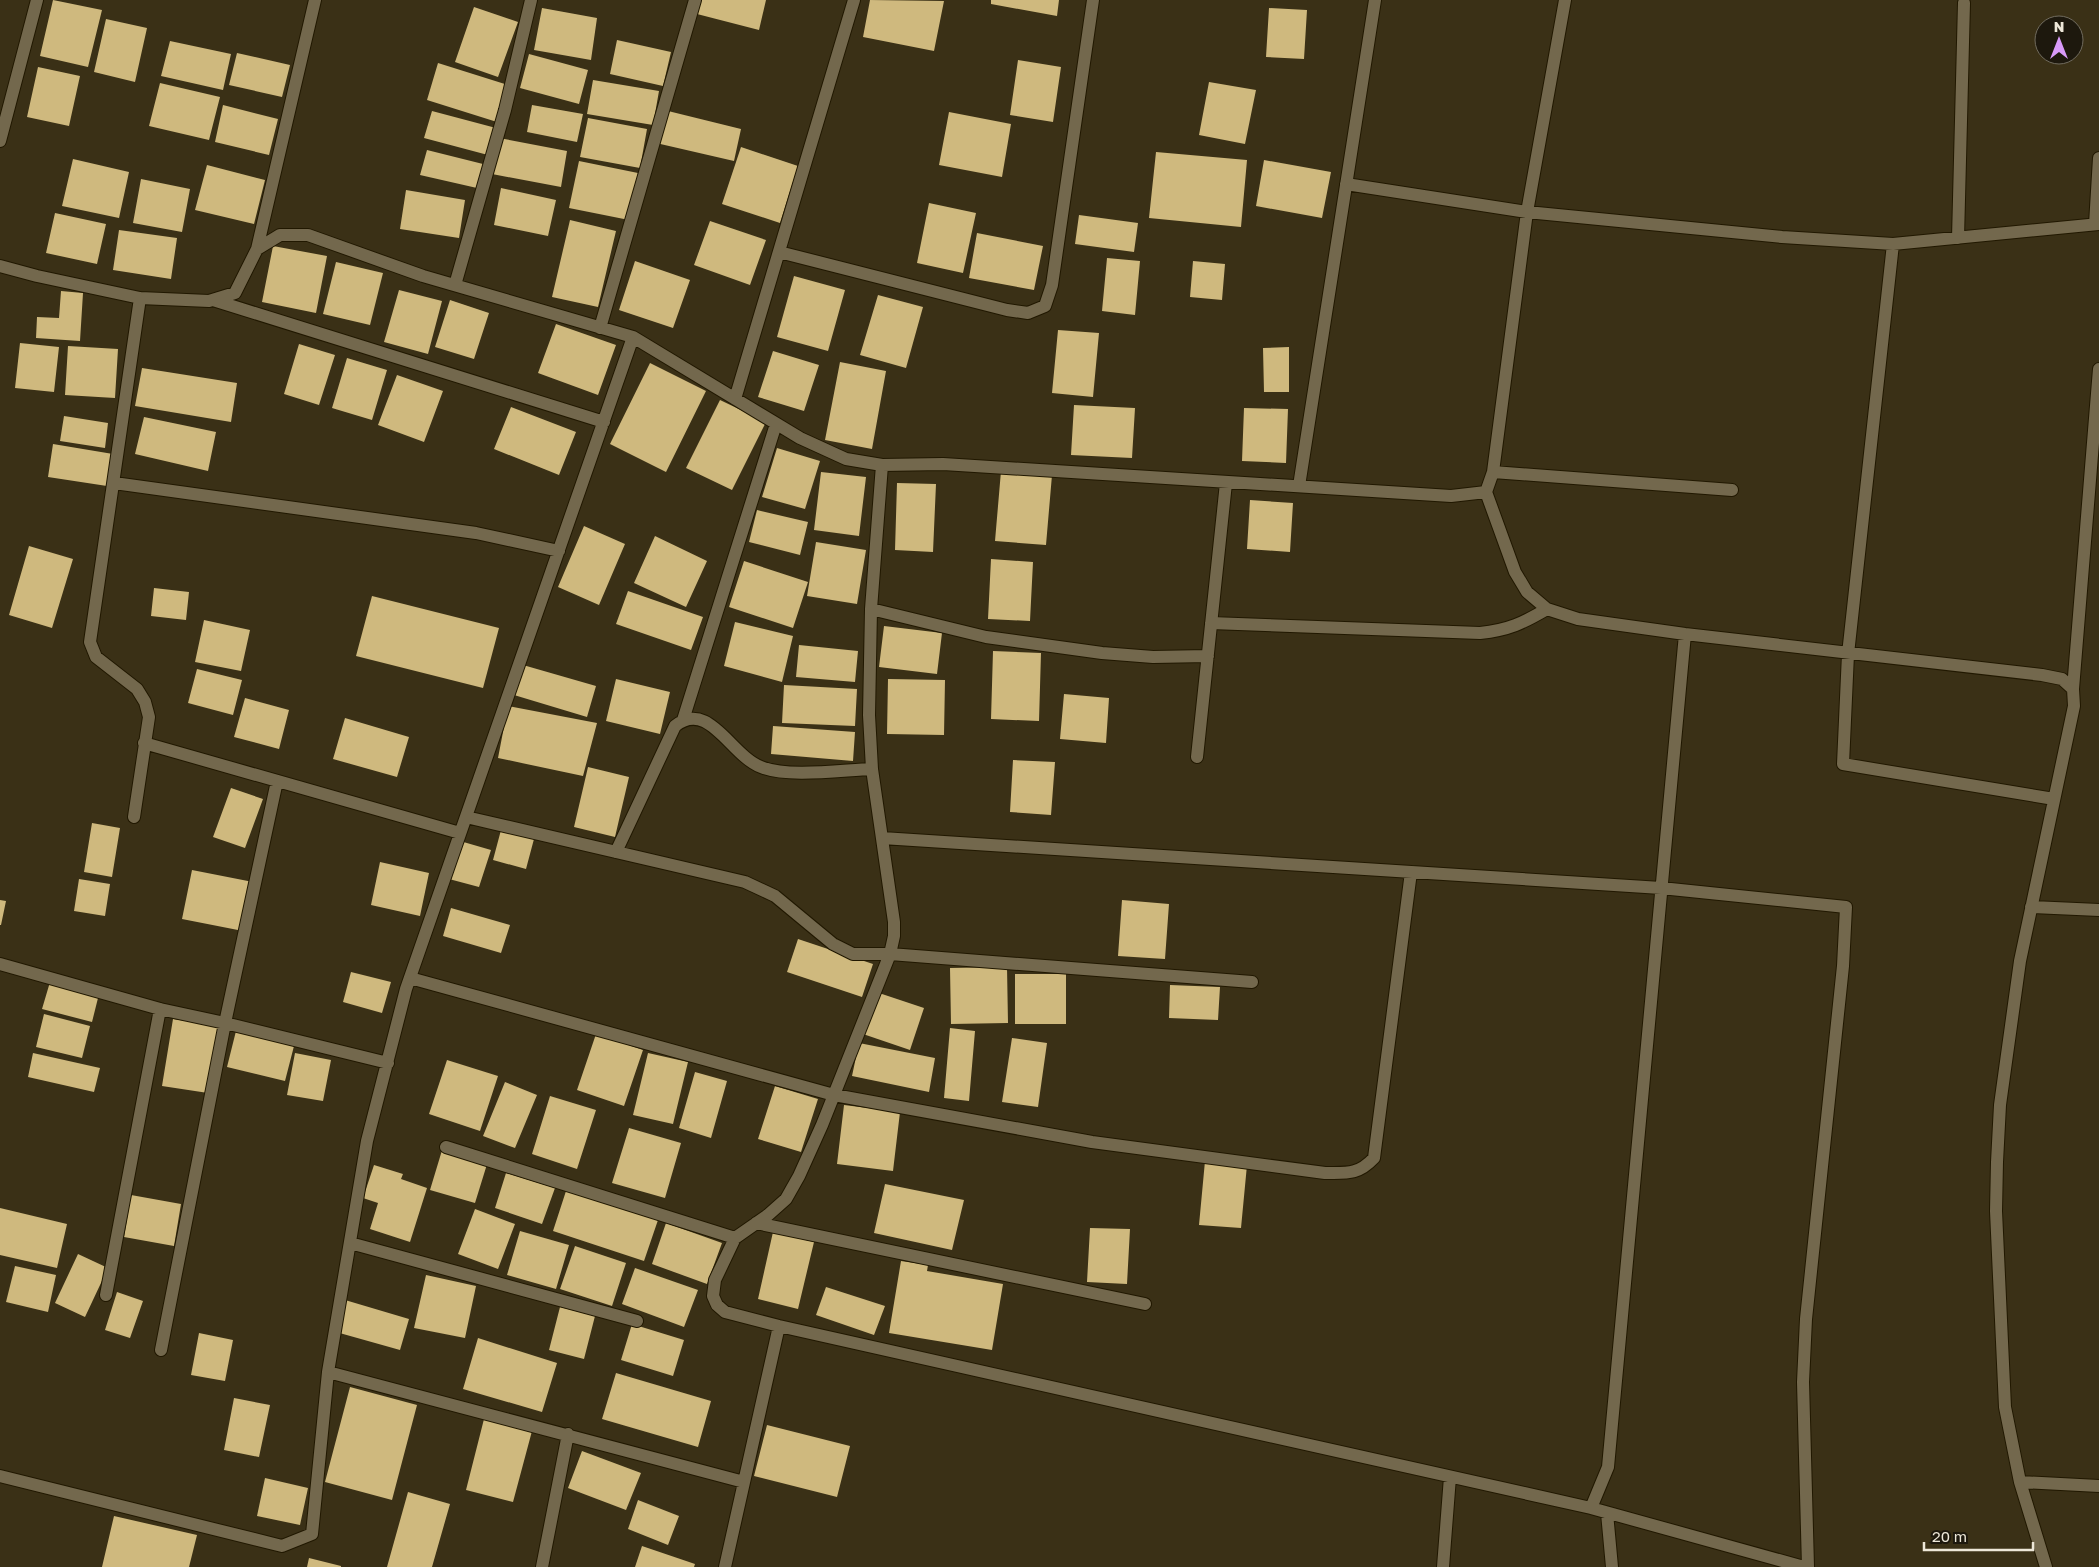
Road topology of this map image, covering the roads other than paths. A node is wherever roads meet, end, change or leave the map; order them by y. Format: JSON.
{"nodes":[{"id":1,"x":37,"y":0,"type":"edge"},
{"id":2,"x":315,"y":0,"type":"edge"},
{"id":3,"x":531,"y":0,"type":"edge"},
{"id":4,"x":695,"y":0,"type":"edge"},
{"id":5,"x":854,"y":0,"type":"edge"},
{"id":6,"x":1093,"y":0,"type":"edge"},
{"id":7,"x":1375,"y":0,"type":"edge"},
{"id":8,"x":1565,"y":0,"type":"edge"},
{"id":9,"x":1964,"y":3,"type":"dead end"},
{"id":10,"x":0,"y":141,"type":"edge"},
{"id":11,"x":2099,"y":158,"type":"edge"},
{"id":12,"x":1346,"y":184,"type":"junction"},
{"id":13,"x":1526,"y":212,"type":"junction"},
{"id":14,"x":2097,"y":224,"type":"edge"},
{"id":15,"x":1958,"y":238,"type":"junction"},
{"id":16,"x":1893,"y":244,"type":"junction"},
{"id":17,"x":257,"y":248,"type":"junction"},
{"id":18,"x":779,"y":252,"type":"junction"},
{"id":19,"x":0,"y":266,"type":"edge"},
{"id":20,"x":455,"y":286,"type":"junction"},
{"id":21,"x":140,"y":298,"type":"junction"},
{"id":22,"x":213,"y":300,"type":"junction"},
{"id":23,"x":600,"y":328,"type":"junction"},
{"id":24,"x":633,"y":338,"type":"junction"},
{"id":25,"x":2099,"y":368,"type":"edge"},
{"id":26,"x":735,"y":399,"type":"junction"},
{"id":27,"x":604,"y":422,"type":"junction"},
{"id":28,"x":776,"y":424,"type":"junction"},
{"id":29,"x":882,"y":465,"type":"junction"},
{"id":30,"x":1493,"y":472,"type":"junction"},
{"id":31,"x":114,"y":483,"type":"junction"},
{"id":32,"x":1226,"y":483,"type":"junction"},
{"id":33,"x":1299,"y":486,"type":"junction"},
{"id":34,"x":1732,"y":490,"type":"dead end"},
{"id":35,"x":1486,"y":492,"type":"junction"},
{"id":36,"x":558,"y":551,"type":"junction"},
{"id":37,"x":870,"y":609,"type":"junction"},
{"id":38,"x":1547,"y":609,"type":"junction"},
{"id":39,"x":1211,"y":623,"type":"junction"},
{"id":40,"x":1685,"y":634,"type":"junction"},
{"id":41,"x":1848,"y":654,"type":"junction"},
{"id":42,"x":1208,"y":656,"type":"junction"},
{"id":43,"x":2073,"y":689,"type":"junction"},
{"id":44,"x":683,"y":720,"type":"junction"},
{"id":45,"x":144,"y":743,"type":"junction"},
{"id":46,"x":1197,"y":756,"type":"dead end"},
{"id":47,"x":872,"y":769,"type":"junction"},
{"id":48,"x":277,"y":781,"type":"junction"},
{"id":49,"x":2054,"y":799,"type":"junction"},
{"id":50,"x":134,"y":817,"type":"dead end"},
{"id":51,"x":466,"y":817,"type":"junction"},
{"id":52,"x":460,"y":833,"type":"junction"},
{"id":53,"x":882,"y":838,"type":"junction"},
{"id":54,"x":616,"y":852,"type":"junction"},
{"id":55,"x":1411,"y":872,"type":"junction"},
{"id":56,"x":1661,"y":888,"type":"junction"},
{"id":57,"x":2031,"y":906,"type":"junction"},
{"id":58,"x":2099,"y":910,"type":"edge"},
{"id":59,"x":890,"y":954,"type":"junction"},
{"id":60,"x":0,"y":964,"type":"edge"},
{"id":61,"x":410,"y":978,"type":"junction"},
{"id":62,"x":1252,"y":982,"type":"dead end"},
{"id":63,"x":160,"y":1009,"type":"junction"},
{"id":64,"x":225,"y":1023,"type":"junction"},
{"id":65,"x":388,"y":1063,"type":"junction"},
{"id":66,"x":834,"y":1095,"type":"junction"},
{"id":67,"x":446,"y":1147,"type":"dead end"},
{"id":68,"x":756,"y":1223,"type":"junction"},
{"id":69,"x":735,"y":1238,"type":"junction"},
{"id":70,"x":350,"y":1243,"type":"junction"},
{"id":71,"x":106,"y":1295,"type":"dead end"},
{"id":72,"x":1145,"y":1304,"type":"dead end"},
{"id":73,"x":636,"y":1321,"type":"dead end"},
{"id":74,"x":779,"y":1326,"type":"junction"},
{"id":75,"x":161,"y":1350,"type":"dead end"},
{"id":76,"x":328,"y":1372,"type":"junction"},
{"id":77,"x":568,"y":1434,"type":"junction"},
{"id":78,"x":0,"y":1476,"type":"edge"},
{"id":79,"x":1450,"y":1477,"type":"junction"},
{"id":80,"x":744,"y":1482,"type":"junction"},
{"id":81,"x":2020,"y":1482,"type":"junction"},
{"id":82,"x":2099,"y":1486,"type":"edge"},
{"id":83,"x":1591,"y":1508,"type":"junction"},
{"id":84,"x":1607,"y":1512,"type":"junction"},
{"id":85,"x":542,"y":1567,"type":"edge"},
{"id":86,"x":725,"y":1567,"type":"edge"},
{"id":87,"x":1443,"y":1567,"type":"edge"},
{"id":88,"x":1612,"y":1567,"type":"edge"},
{"id":89,"x":1804,"y":1567,"type":"edge"},
{"id":90,"x":1808,"y":1567,"type":"edge"},
{"id":91,"x":2046,"y":1567,"type":"edge"}],
"edges":[{"from":1,"to":10,"type":"street"},
{"from":2,"to":17,"type":"street"},
{"from":3,"to":20,"type":"street"},
{"from":4,"to":23,"type":"street"},
{"from":5,"to":18,"type":"street"},
{"from":6,"to":18,"type":"street"},
{"from":7,"to":12,"type":"street"},
{"from":8,"to":13,"type":"street"},
{"from":9,"to":15,"type":"street"},
{"from":11,"to":14,"type":"street"},
{"from":12,"to":13,"type":"street"},
{"from":12,"to":33,"type":"street"},
{"from":13,"to":16,"type":"street"},
{"from":13,"to":30,"type":"street"},
{"from":14,"to":15,"type":"street"},
{"from":15,"to":16,"type":"street"},
{"from":16,"to":41,"type":"street"},
{"from":17,"to":20,"type":"street"},
{"from":17,"to":22,"type":"street"},
{"from":18,"to":26,"type":"street"},
{"from":19,"to":21,"type":"street"},
{"from":20,"to":23,"type":"street"},
{"from":21,"to":22,"type":"street"},
{"from":21,"to":31,"type":"street"},
{"from":22,"to":27,"type":"street"},
{"from":23,"to":24,"type":"street"},
{"from":24,"to":26,"type":"street"},
{"from":24,"to":27,"type":"street"},
{"from":25,"to":43,"type":"street"},
{"from":26,"to":28,"type":"street"},
{"from":27,"to":36,"type":"street"},
{"from":28,"to":29,"type":"street"},
{"from":28,"to":44,"type":"street"},
{"from":29,"to":32,"type":"street"},
{"from":29,"to":37,"type":"street"},
{"from":30,"to":34,"type":"street"},
{"from":30,"to":35,"type":"street"},
{"from":31,"to":36,"type":"street"},
{"from":31,"to":45,"type":"street"},
{"from":32,"to":33,"type":"street"},
{"from":32,"to":39,"type":"street"},
{"from":33,"to":35,"type":"street"},
{"from":35,"to":38,"type":"street"},
{"from":36,"to":51,"type":"street"},
{"from":37,"to":42,"type":"street"},
{"from":37,"to":47,"type":"street"},
{"from":38,"to":39,"type":"street"},
{"from":38,"to":40,"type":"street"},
{"from":39,"to":42,"type":"street"},
{"from":40,"to":41,"type":"street"},
{"from":40,"to":56,"type":"street"},
{"from":41,"to":43,"type":"street"},
{"from":41,"to":49,"type":"street"},
{"from":42,"to":46,"type":"street"},
{"from":43,"to":49,"type":"street"},
{"from":44,"to":47,"type":"street"},
{"from":44,"to":54,"type":"street"},
{"from":45,"to":48,"type":"street"},
{"from":45,"to":50,"type":"street"},
{"from":47,"to":53,"type":"street"},
{"from":48,"to":52,"type":"street"},
{"from":48,"to":64,"type":"street"},
{"from":49,"to":57,"type":"street"},
{"from":51,"to":52,"type":"street"},
{"from":51,"to":54,"type":"street"},
{"from":52,"to":61,"type":"street"},
{"from":53,"to":55,"type":"street"},
{"from":53,"to":59,"type":"street"},
{"from":54,"to":59,"type":"street"},
{"from":55,"to":56,"type":"street"},
{"from":55,"to":66,"type":"street"},
{"from":56,"to":83,"type":"street"},
{"from":56,"to":90,"type":"street"},
{"from":57,"to":58,"type":"street"},
{"from":57,"to":81,"type":"street"},
{"from":59,"to":62,"type":"street"},
{"from":59,"to":66,"type":"street"},
{"from":60,"to":63,"type":"street"},
{"from":61,"to":65,"type":"street"},
{"from":61,"to":66,"type":"street"},
{"from":63,"to":64,"type":"street"},
{"from":63,"to":71,"type":"street"},
{"from":64,"to":65,"type":"street"},
{"from":64,"to":75,"type":"street"},
{"from":65,"to":70,"type":"street"},
{"from":66,"to":68,"type":"street"},
{"from":67,"to":69,"type":"street"},
{"from":68,"to":69,"type":"street"},
{"from":68,"to":72,"type":"street"},
{"from":69,"to":74,"type":"street"},
{"from":70,"to":73,"type":"street"},
{"from":70,"to":76,"type":"street"},
{"from":74,"to":79,"type":"street"},
{"from":74,"to":80,"type":"street"},
{"from":76,"to":77,"type":"street"},
{"from":76,"to":78,"type":"street"},
{"from":77,"to":80,"type":"street"},
{"from":77,"to":85,"type":"street"},
{"from":79,"to":83,"type":"street"},
{"from":79,"to":87,"type":"street"},
{"from":80,"to":86,"type":"street"},
{"from":81,"to":82,"type":"street"},
{"from":81,"to":91,"type":"street"},
{"from":83,"to":84,"type":"street"},
{"from":84,"to":88,"type":"street"},
{"from":84,"to":89,"type":"street"}]}
